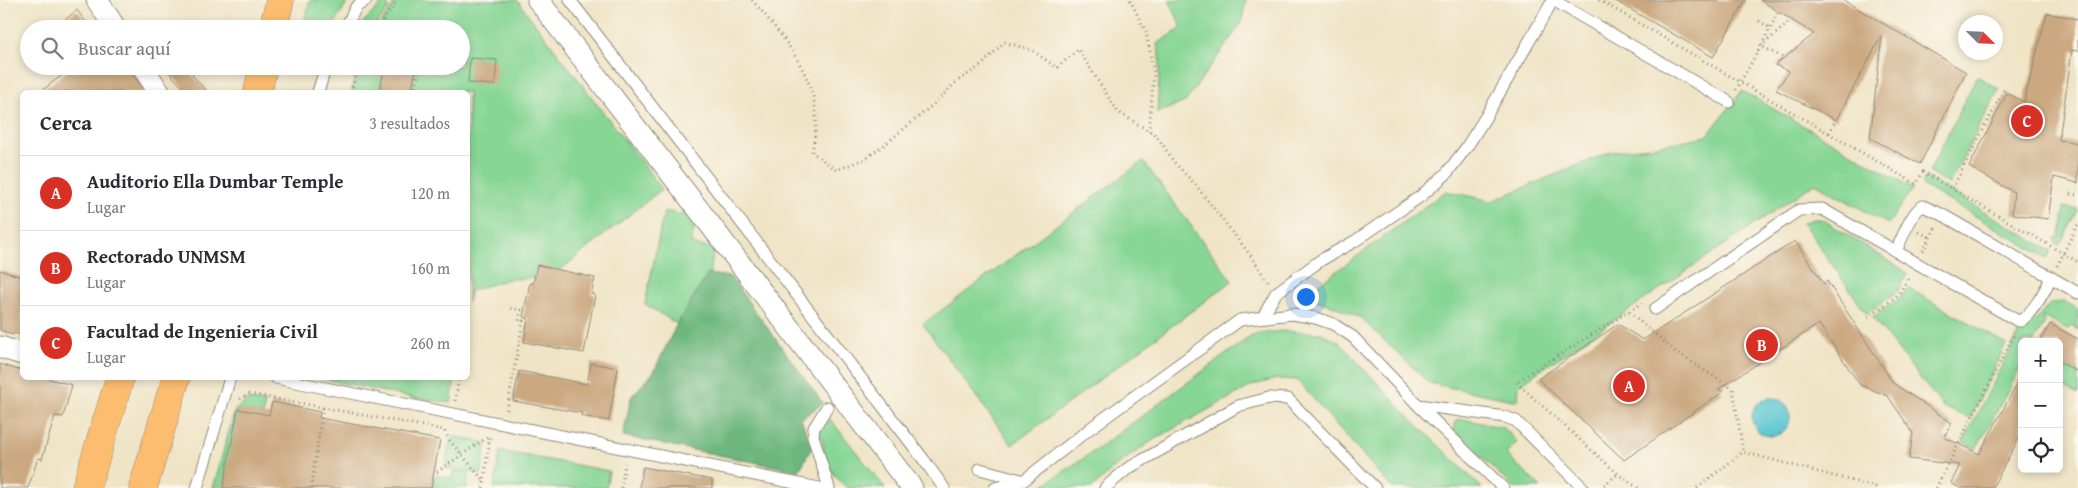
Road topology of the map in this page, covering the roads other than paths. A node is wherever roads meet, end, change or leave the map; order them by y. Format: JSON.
{"nodes":[{"id":1,"x":96,"y":0,"type":"edge"},
{"id":2,"x":280,"y":0,"type":"edge"},
{"id":3,"x":366,"y":0,"type":"edge"},
{"id":4,"x":538,"y":0,"type":"edge"},
{"id":5,"x":570,"y":0,"type":"edge"},
{"id":6,"x":1553,"y":0,"type":"edge"},
{"id":7,"x":110,"y":20,"type":"edge"},
{"id":8,"x":275,"y":20,"type":"edge"},
{"id":9,"x":350,"y":20,"type":"edge"},
{"id":10,"x":148,"y":75,"type":"edge"},
{"id":11,"x":323,"y":75,"type":"edge"},
{"id":12,"x":158,"y":90,"type":"edge"},
{"id":13,"x":319,"y":90,"type":"edge"},
{"id":14,"x":1729,"y":102,"type":"road end"},
{"id":15,"x":1896,"y":252,"type":"junction"},
{"id":16,"x":2052,"y":277,"type":"junction"},
{"id":17,"x":2078,"y":293,"type":"edge"},
{"id":18,"x":1655,"y":309,"type":"dead end"},
{"id":19,"x":1263,"y":316,"type":"junction"},
{"id":20,"x":0,"y":347,"type":"edge"},
{"id":21,"x":20,"y":353,"type":"edge"},
{"id":22,"x":115,"y":380,"type":"edge"},
{"id":23,"x":175,"y":380,"type":"edge"},
{"id":24,"x":229,"y":380,"type":"edge"},
{"id":25,"x":285,"y":380,"type":"edge"},
{"id":26,"x":1418,"y":405,"type":"junction"},
{"id":27,"x":827,"y":407,"type":"dead end"},
{"id":28,"x":980,"y":469,"type":"dead end"},
{"id":29,"x":1023,"y":480,"type":"junction"},
{"id":30,"x":86,"y":488,"type":"edge"},
{"id":31,"x":143,"y":488,"type":"edge"},
{"id":32,"x":197,"y":488,"type":"edge"},
{"id":33,"x":819,"y":488,"type":"edge"},
{"id":34,"x":829,"y":488,"type":"edge"},
{"id":35,"x":912,"y":488,"type":"edge"},
{"id":36,"x":944,"y":488,"type":"edge"},
{"id":37,"x":995,"y":488,"type":"edge"},
{"id":38,"x":1105,"y":488,"type":"edge"},
{"id":39,"x":1375,"y":488,"type":"edge"},
{"id":40,"x":1503,"y":488,"type":"edge"},
{"id":41,"x":1582,"y":488,"type":"edge"}],
"edges":[{"from":1,"to":7,"type":"street"},
{"from":2,"to":8,"type":"main road"},
{"from":3,"to":9,"type":"lane"},
{"from":4,"to":35,"type":"street"},
{"from":5,"to":36,"type":"lane"},
{"from":6,"to":14,"type":"lane"},
{"from":6,"to":19,"type":"lane"},
{"from":10,"to":12,"type":"street"},
{"from":11,"to":13,"type":"lane"},
{"from":15,"to":16,"type":"lane"},
{"from":15,"to":16,"type":"lane"},
{"from":15,"to":18,"type":"lane"},
{"from":16,"to":17,"type":"lane"},
{"from":19,"to":26,"type":"lane"},
{"from":19,"to":29,"type":"lane"},
{"from":20,"to":21,"type":"street"},
{"from":22,"to":30,"type":"main road"},
{"from":23,"to":31,"type":"main road"},
{"from":24,"to":32,"type":"lane"},
{"from":25,"to":33,"type":"lane"},
{"from":26,"to":40,"type":"lane"},
{"from":26,"to":41,"type":"lane"},
{"from":27,"to":34,"type":"lane"},
{"from":28,"to":29,"type":"lane"},
{"from":29,"to":37,"type":"lane"},
{"from":38,"to":39,"type":"lane"}]}
